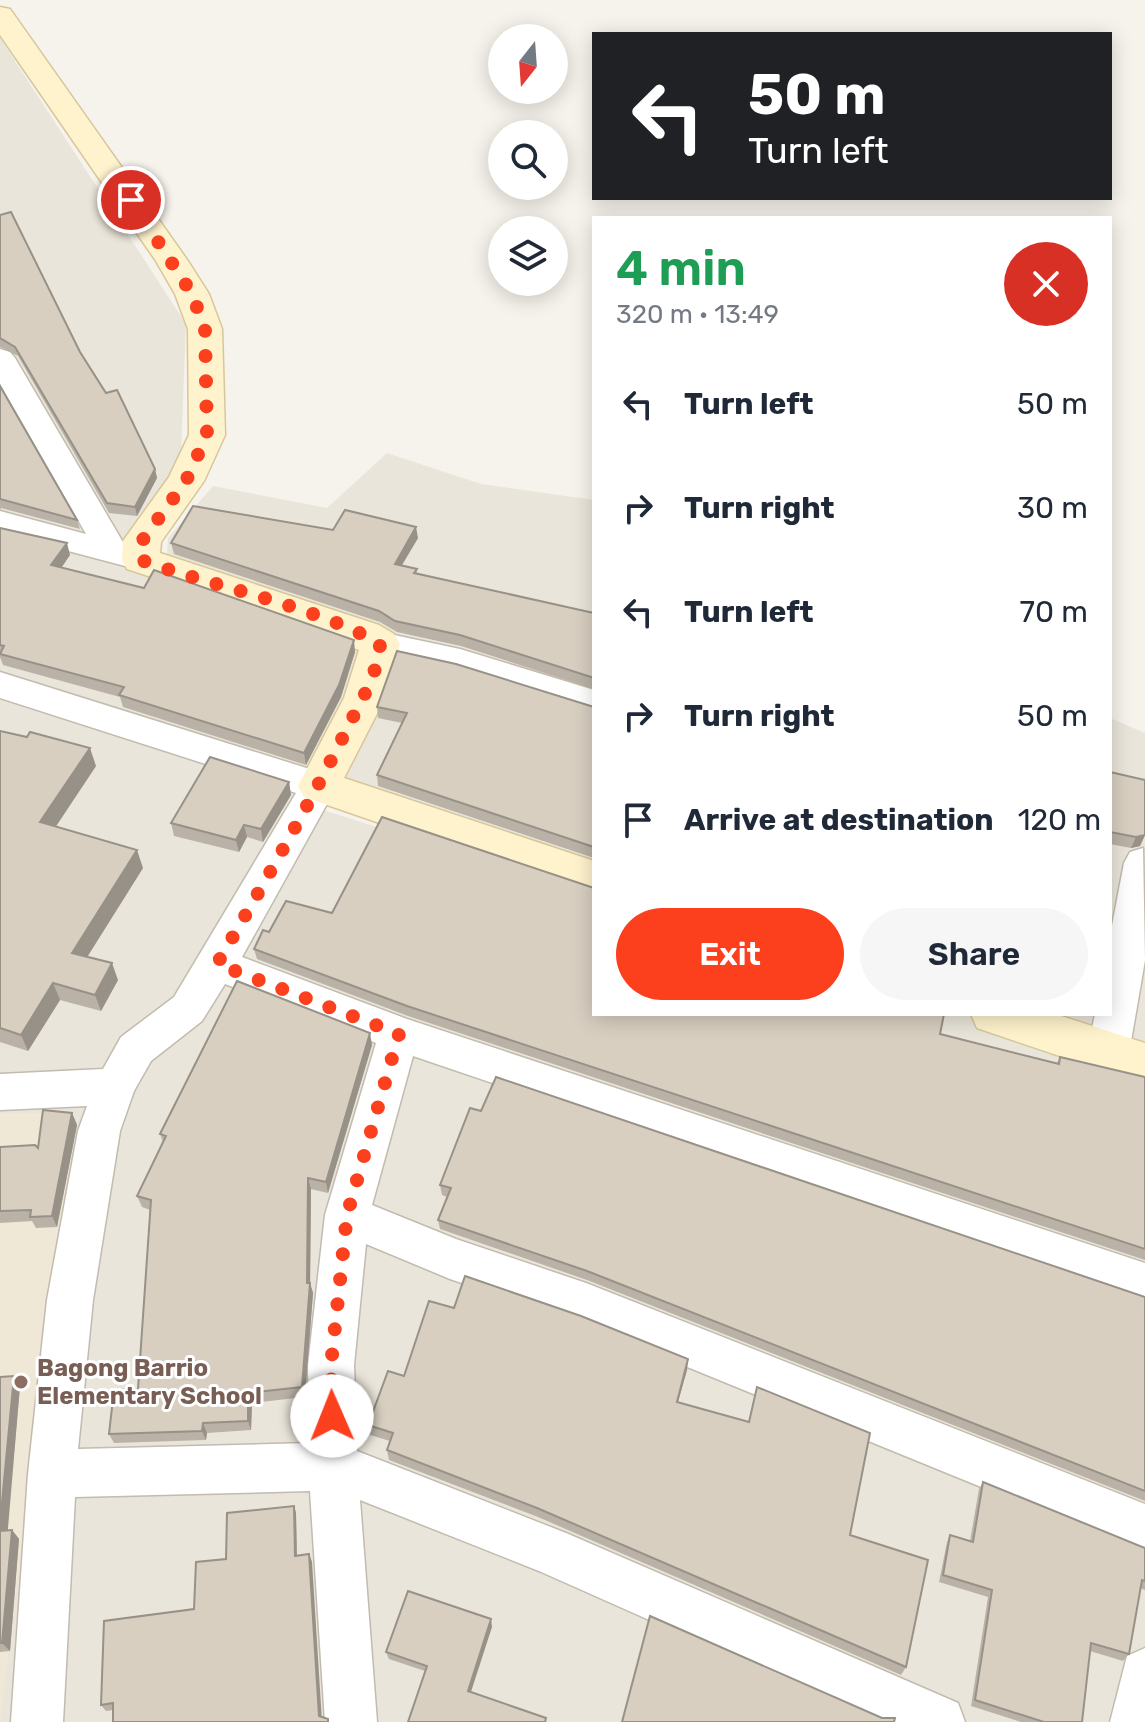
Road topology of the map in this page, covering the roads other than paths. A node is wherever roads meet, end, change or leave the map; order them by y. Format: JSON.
{"nodes":[{"id":1,"x":0,"y":15,"type":"edge"},
{"id":2,"x":0,"y":358,"type":"edge"},
{"id":3,"x":0,"y":522,"type":"edge"},
{"id":4,"x":127,"y":556,"type":"junction"},
{"id":5,"x":380,"y":644,"type":"junction"},
{"id":6,"x":0,"y":685,"type":"edge"},
{"id":7,"x":592,"y":702,"type":"edge"},
{"id":8,"x":319,"y":786,"type":"junction"},
{"id":9,"x":1133,"y":860,"type":"edge"},
{"id":10,"x":592,"y":878,"type":"edge"},
{"id":11,"x":217,"y":964,"type":"junction"},
{"id":12,"x":1000,"y":1016,"type":"edge"},
{"id":13,"x":399,"y":1034,"type":"junction"},
{"id":14,"x":1127,"y":1058,"type":"edge"},
{"id":15,"x":115,"y":1086,"type":"junction"},
{"id":16,"x":0,"y":1092,"type":"edge"},
{"id":17,"x":347,"y":1215,"type":"junction"},
{"id":18,"x":1145,"y":1284,"type":"edge"},
{"id":19,"x":333,"y":1466,"type":"junction"},
{"id":20,"x":52,"y":1474,"type":"junction"},
{"id":21,"x":1145,"y":1529,"type":"edge"},
{"id":22,"x":1145,"y":1674,"type":"edge"},
{"id":23,"x":37,"y":1722,"type":"edge"},
{"id":24,"x":351,"y":1722,"type":"edge"},
{"id":25,"x":939,"y":1722,"type":"edge"},
{"id":26,"x":1136,"y":1722,"type":"edge"}],
"edges":[{"from":1,"to":4,"type":"street"},
{"from":2,"to":4,"type":"street"},
{"from":3,"to":4,"type":"street"},
{"from":4,"to":5,"type":"street"},
{"from":5,"to":7,"type":"street"},
{"from":5,"to":8,"type":"street"},
{"from":6,"to":8,"type":"street"},
{"from":8,"to":10,"type":"street"},
{"from":8,"to":11,"type":"street"},
{"from":9,"to":14,"type":"street"},
{"from":11,"to":13,"type":"street"},
{"from":11,"to":15,"type":"street"},
{"from":12,"to":14,"type":"street"},
{"from":13,"to":17,"type":"street"},
{"from":13,"to":18,"type":"street"},
{"from":15,"to":16,"type":"street"},
{"from":15,"to":20,"type":"street"},
{"from":17,"to":19,"type":"street"},
{"from":17,"to":21,"type":"street"},
{"from":19,"to":20,"type":"street"},
{"from":19,"to":24,"type":"street"},
{"from":19,"to":25,"type":"street"},
{"from":20,"to":23,"type":"street"},
{"from":22,"to":26,"type":"street"}]}
